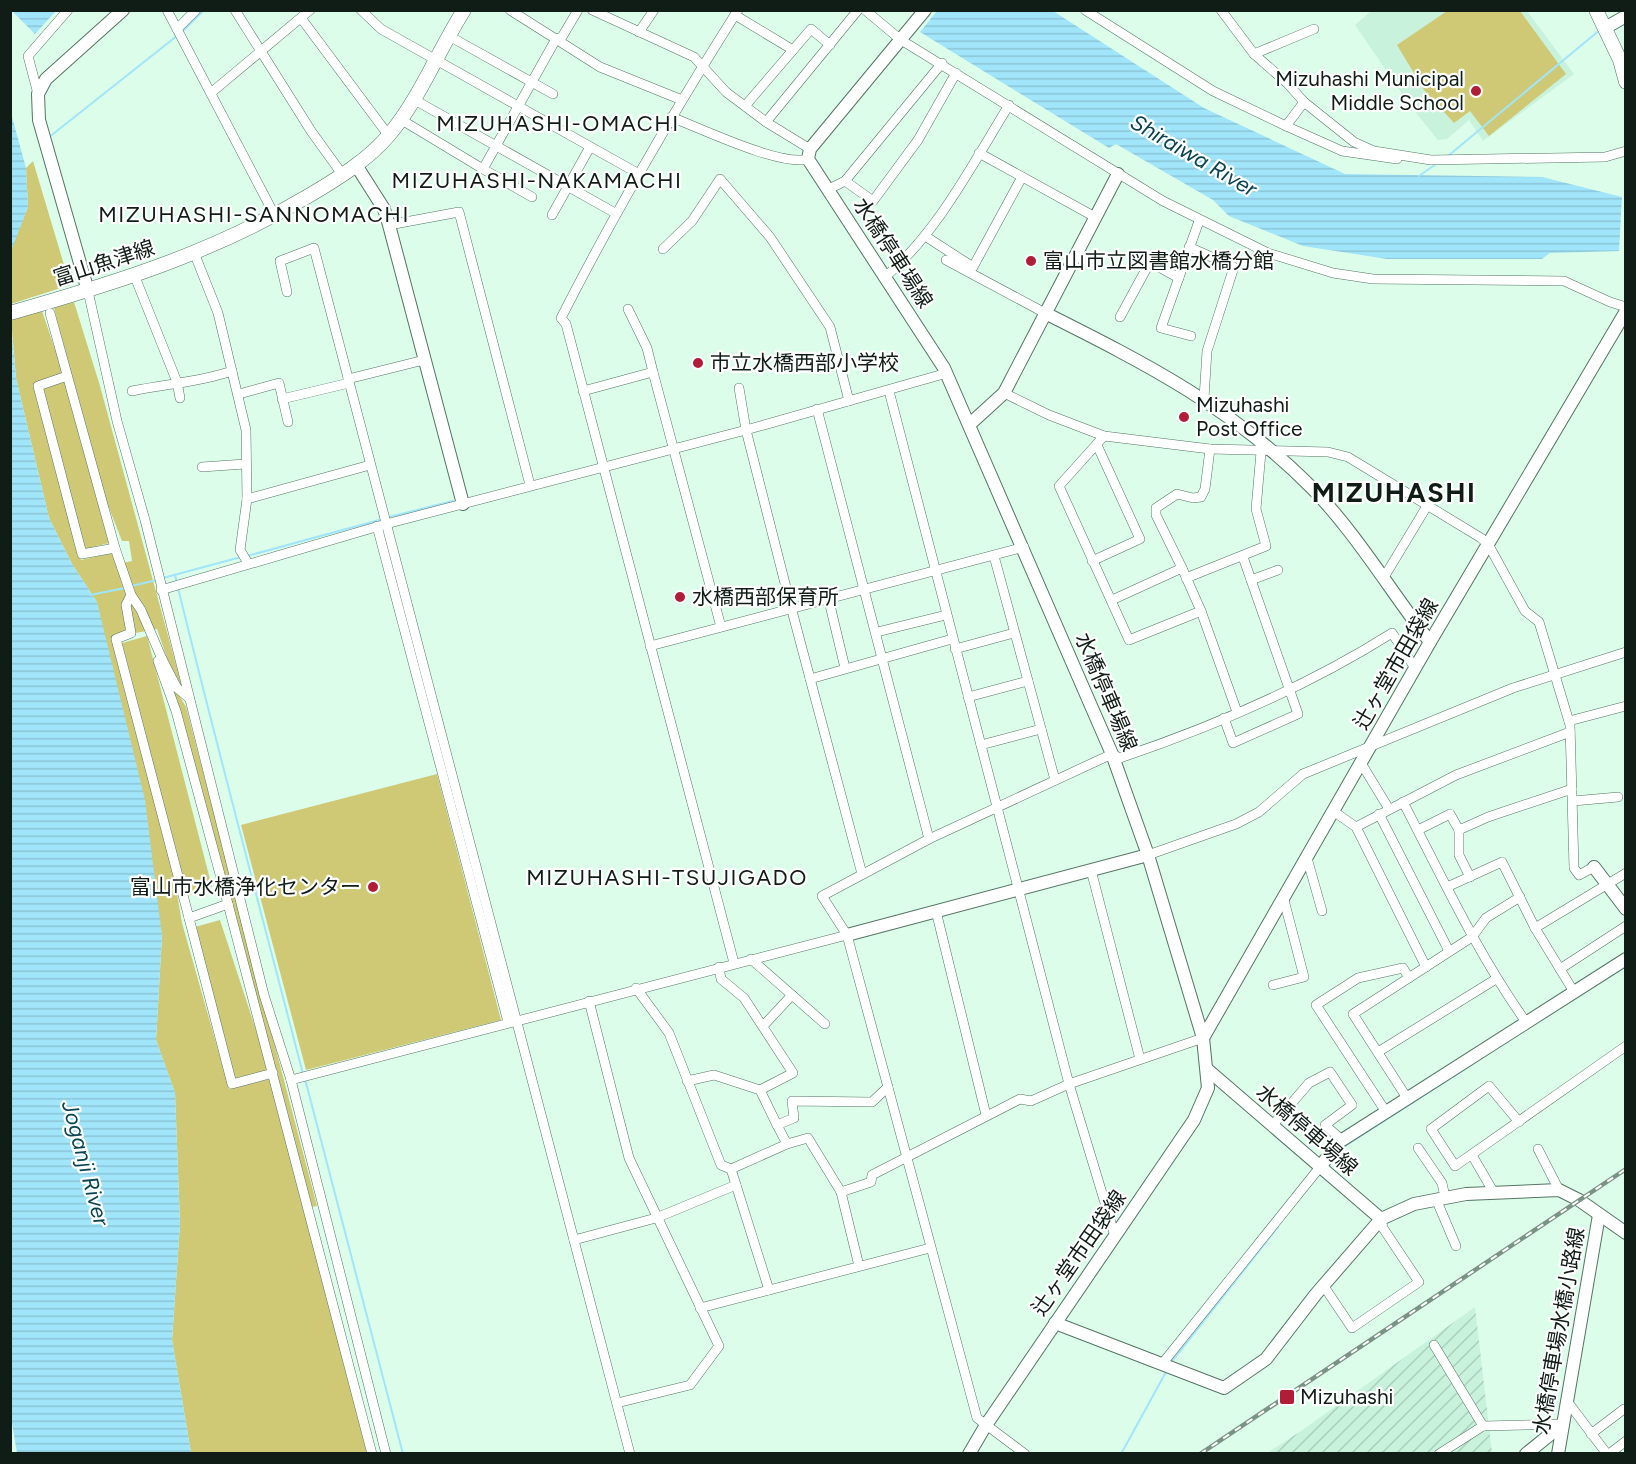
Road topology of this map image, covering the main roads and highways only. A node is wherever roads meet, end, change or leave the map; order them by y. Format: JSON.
{"nodes":[{"id":1,"x":123,"y":10,"type":"edge"},
{"id":2,"x":925,"y":10,"type":"edge"},
{"id":3,"x":1596,"y":10,"type":"edge"},
{"id":4,"x":462,"y":11,"type":"edge"},
{"id":5,"x":1626,"y":16,"type":"edge"},
{"id":6,"x":1605,"y":28,"type":"junction"},
{"id":7,"x":1626,"y":82,"type":"edge"},
{"id":8,"x":356,"y":165,"type":"junction"},
{"id":9,"x":1118,"y":174,"type":"road end"},
{"id":10,"x":81,"y":293,"type":"junction"},
{"id":11,"x":1626,"y":309,"type":"edge"},
{"id":12,"x":10,"y":313,"type":"edge"},
{"id":13,"x":1045,"y":313,"type":"junction"},
{"id":14,"x":970,"y":424,"type":"junction"},
{"id":15,"x":463,"y":504,"type":"road end"},
{"id":16,"x":1430,"y":642,"type":"junction"},
{"id":17,"x":1148,"y":855,"type":"junction"},
{"id":18,"x":1594,"y":867,"type":"road end"},
{"id":19,"x":1626,"y":909,"type":"edge"},
{"id":20,"x":847,"y":935,"type":"road end"},
{"id":21,"x":1626,"y":959,"type":"edge"},
{"id":22,"x":1203,"y":1038,"type":"junction"},
{"id":23,"x":1208,"y":1070,"type":"junction"},
{"id":24,"x":1320,"y":1167,"type":"junction"},
{"id":25,"x":1599,"y":1215,"type":"junction"},
{"id":26,"x":1381,"y":1218,"type":"junction"},
{"id":27,"x":1626,"y":1233,"type":"edge"},
{"id":28,"x":1055,"y":1323,"type":"junction"},
{"id":29,"x":1563,"y":1424,"type":"junction"},
{"id":30,"x":969,"y":1454,"type":"edge"},
{"id":31,"x":1526,"y":1454,"type":"edge"},
{"id":32,"x":1558,"y":1454,"type":"edge"}],
"edges":[{"from":1,"to":10,"type":"main road"},
{"from":2,"to":14,"type":"main road","name":"水橋停車場線"},
{"from":3,"to":6,"type":"main road"},
{"from":4,"to":8,"type":"main road","name":"富山魚津線"},
{"from":5,"to":6,"type":"main road"},
{"from":6,"to":7,"type":"main road"},
{"from":8,"to":10,"type":"main road","name":"富山魚津線"},
{"from":8,"to":15,"type":"main road"},
{"from":9,"to":13,"type":"main road"},
{"from":10,"to":12,"type":"main road","name":"富山魚津線"},
{"from":11,"to":16,"type":"main road","name":"辻ヶ堂市田袋線"},
{"from":13,"to":14,"type":"main road"},
{"from":13,"to":16,"type":"main road"},
{"from":14,"to":17,"type":"main road","name":"水橋停車場線"},
{"from":16,"to":22,"type":"main road","name":"辻ヶ堂市田袋線"},
{"from":17,"to":20,"type":"main road"},
{"from":17,"to":22,"type":"main road","name":"水橋停車場線"},
{"from":18,"to":19,"type":"main road"},
{"from":21,"to":24,"type":"main road"},
{"from":22,"to":23,"type":"main road","name":"水橋停車場線"},
{"from":23,"to":24,"type":"main road","name":"水橋停車場線"},
{"from":23,"to":28,"type":"main road","name":"辻ヶ堂市田袋線"},
{"from":24,"to":26,"type":"main road","name":"水橋停車場線"},
{"from":25,"to":26,"type":"main road"},
{"from":25,"to":27,"type":"main road"},
{"from":25,"to":29,"type":"main road","name":"水橋停車場水橋小路線"},
{"from":26,"to":28,"type":"main road"},
{"from":28,"to":30,"type":"main road","name":"辻ヶ堂市田袋線"},
{"from":29,"to":31,"type":"main road"},
{"from":29,"to":32,"type":"main road","name":"水橋停車場水橋小路線"}]}
